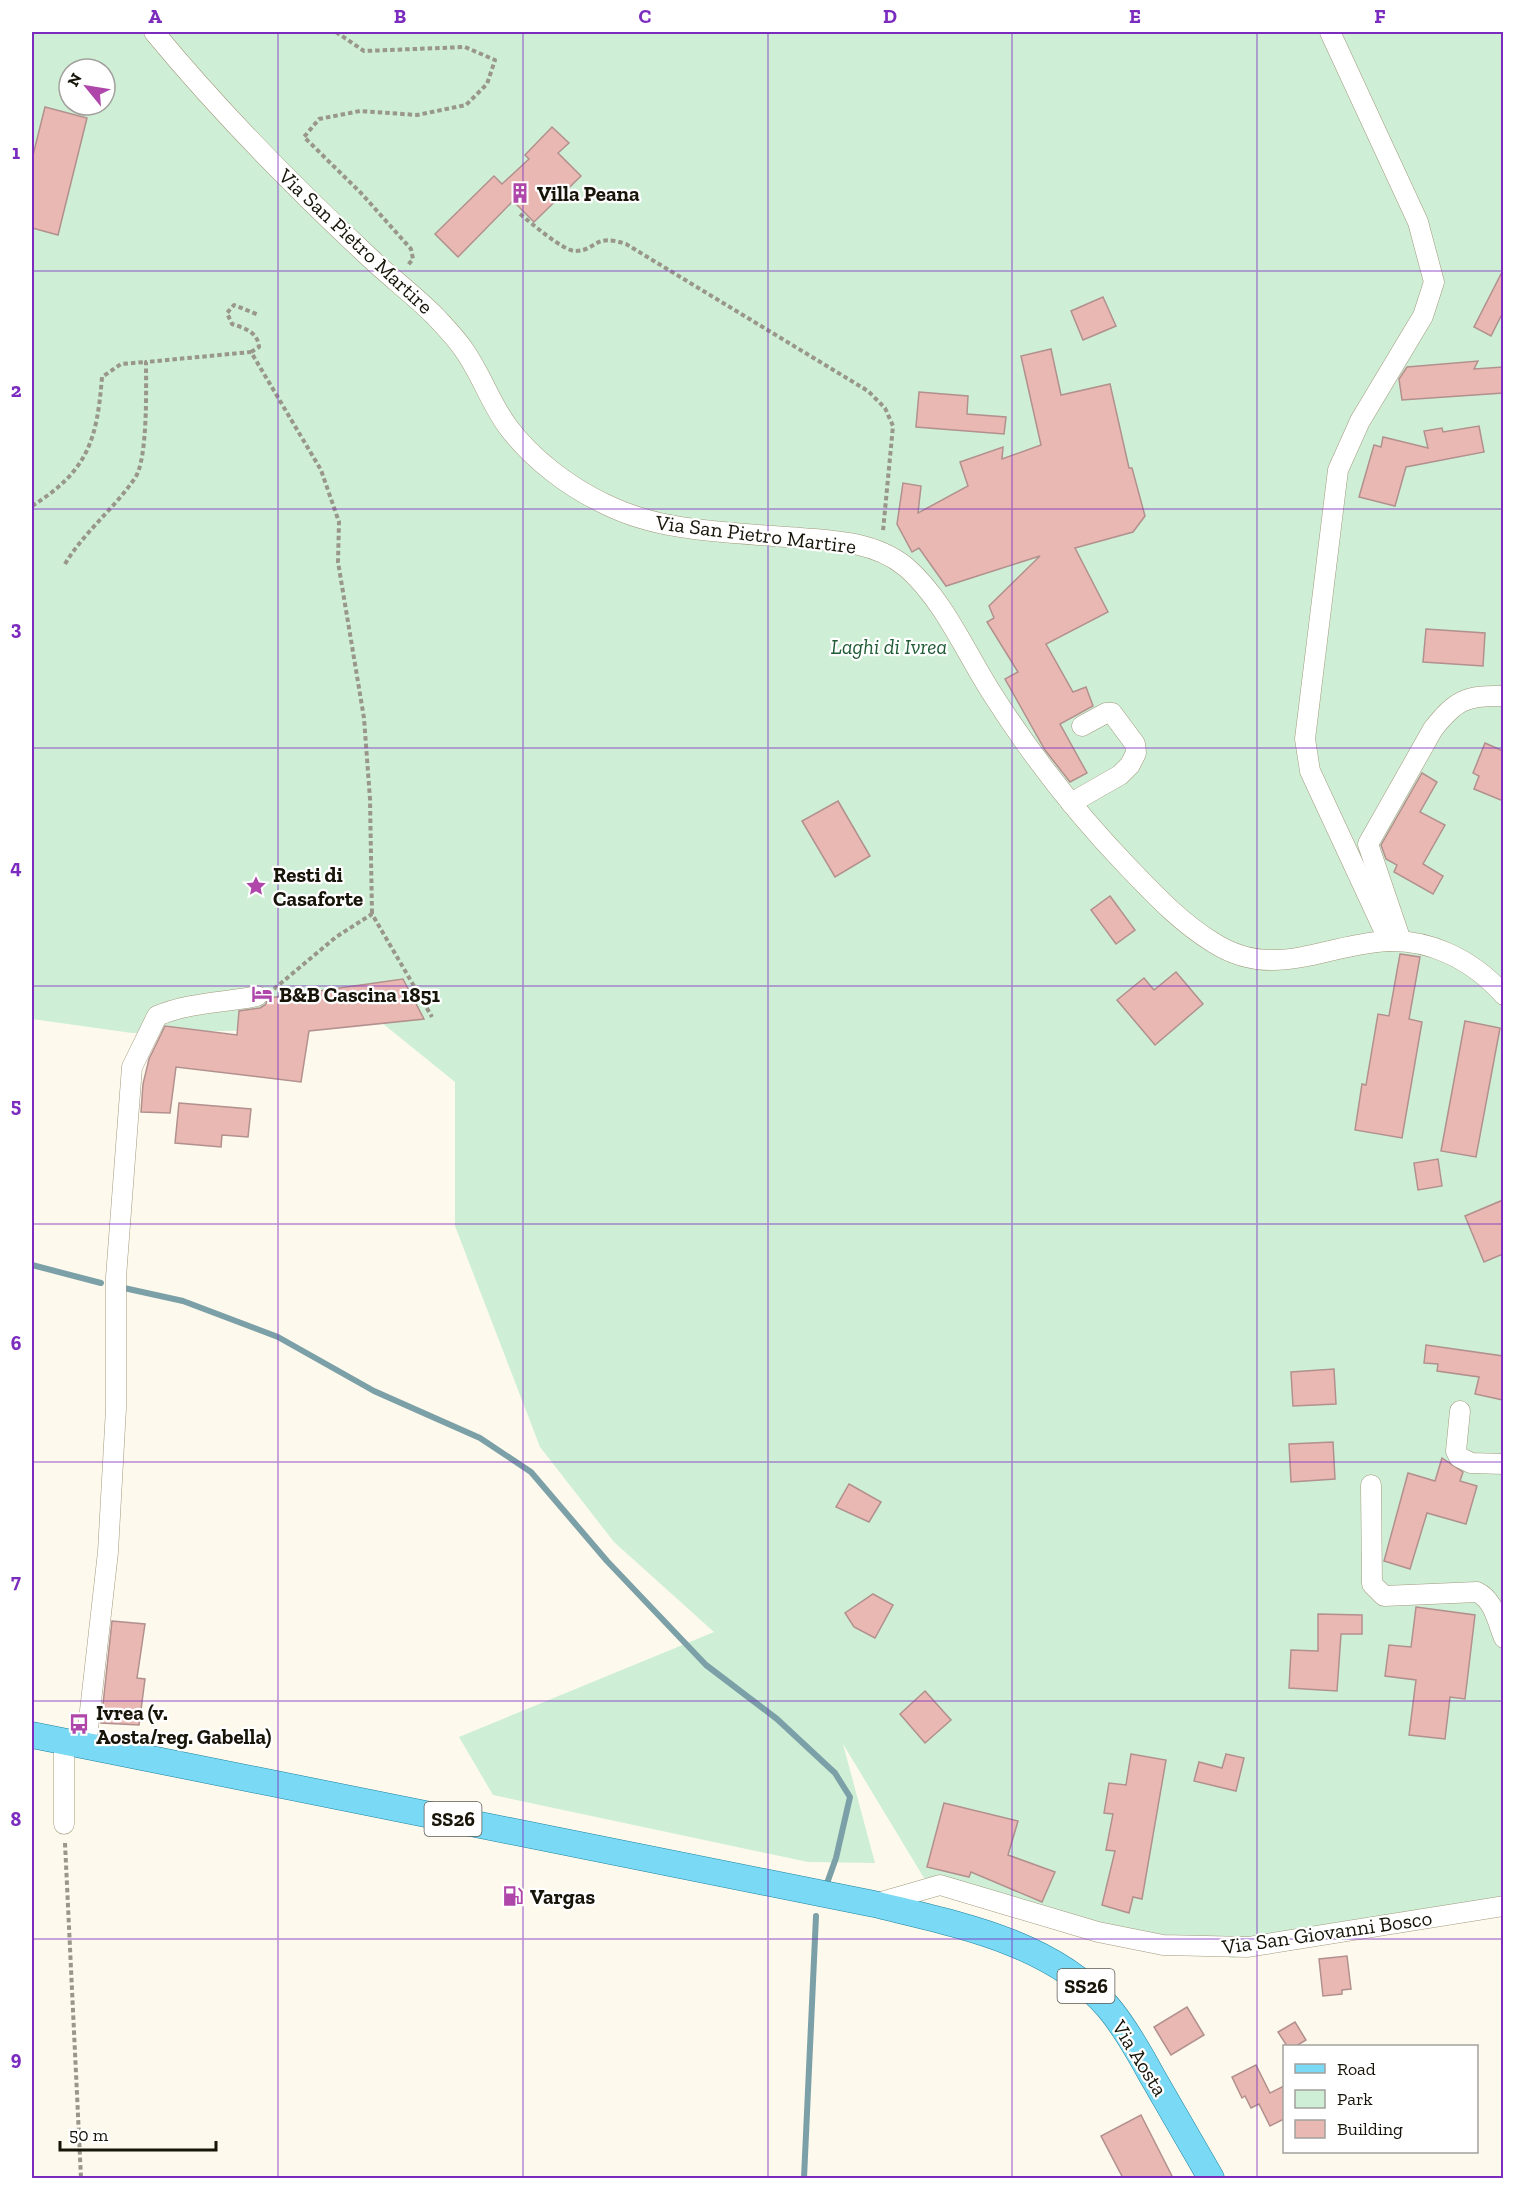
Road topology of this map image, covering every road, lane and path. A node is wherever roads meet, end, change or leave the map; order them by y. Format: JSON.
{"nodes":[{"id":1,"x":154,"y":32,"type":"edge"},
{"id":2,"x":336,"y":32,"type":"edge"},
{"id":3,"x":1330,"y":32,"type":"edge"},
{"id":4,"x":520,"y":214,"type":"dead end"},
{"id":5,"x":413,"y":259,"type":"dead end"},
{"id":6,"x":259,"y":315,"type":"dead end"},
{"id":7,"x":251,"y":352,"type":"junction"},
{"id":8,"x":146,"y":362,"type":"junction"},
{"id":9,"x":32,"y":506,"type":"edge"},
{"id":10,"x":881,"y":553,"type":"junction"},
{"id":11,"x":65,"y":564,"type":"dead end"},
{"id":12,"x":1503,"y":696,"type":"edge"},
{"id":13,"x":1082,"y":726,"type":"dead end"},
{"id":14,"x":1071,"y":803,"type":"junction"},
{"id":15,"x":372,"y":914,"type":"junction"},
{"id":16,"x":1395,"y":941,"type":"junction"},
{"id":17,"x":1503,"y":995,"type":"edge"},
{"id":18,"x":257,"y":996,"type":"joint"},
{"id":19,"x":432,"y":1017,"type":"dead end"},
{"id":20,"x":1460,"y":1411,"type":"dead end"},
{"id":21,"x":1503,"y":1464,"type":"edge"},
{"id":22,"x":1371,"y":1485,"type":"dead end"},
{"id":23,"x":1503,"y":1638,"type":"edge"},
{"id":24,"x":32,"y":1735,"type":"edge"},
{"id":25,"x":75,"y":1743,"type":"junction"},
{"id":26,"x":64,"y":1824,"type":"joint"},
{"id":27,"x":874,"y":1904,"type":"junction"},
{"id":28,"x":1503,"y":1906,"type":"edge"},
{"id":29,"x":81,"y":2178,"type":"edge"},
{"id":30,"x":1211,"y":2178,"type":"edge"}],
"edges":[{"from":1,"to":10,"type":"street","name":"Via San Pietro Martire"},
{"from":2,"to":5,"type":"path"},
{"from":3,"to":16,"type":"street"},
{"from":4,"to":10,"type":"path"},
{"from":6,"to":7,"type":"path"},
{"from":7,"to":8,"type":"path"},
{"from":7,"to":15,"type":"path"},
{"from":8,"to":9,"type":"path"},
{"from":8,"to":11,"type":"path"},
{"from":10,"to":14,"type":"street","name":"Via San Pietro Martire"},
{"from":12,"to":16,"type":"street"},
{"from":13,"to":14,"type":"street"},
{"from":14,"to":16,"type":"street","name":"Via San Pietro Martire"},
{"from":15,"to":18,"type":"path"},
{"from":15,"to":19,"type":"path"},
{"from":16,"to":17,"type":"street","name":"Via San Pietro Martire"},
{"from":18,"to":25,"type":"street"},
{"from":20,"to":21,"type":"street"},
{"from":22,"to":23,"type":"street"},
{"from":24,"to":25,"type":"main road","number":"SS26"},
{"from":25,"to":26,"type":"street"},
{"from":25,"to":27,"type":"main road","number":"SS26"},
{"from":26,"to":29,"type":"path"},
{"from":27,"to":28,"type":"street","name":"Via San Giovanni Bosco"},
{"from":27,"to":30,"type":"main road","name":"Via Aosta","number":"SS26"}]}
